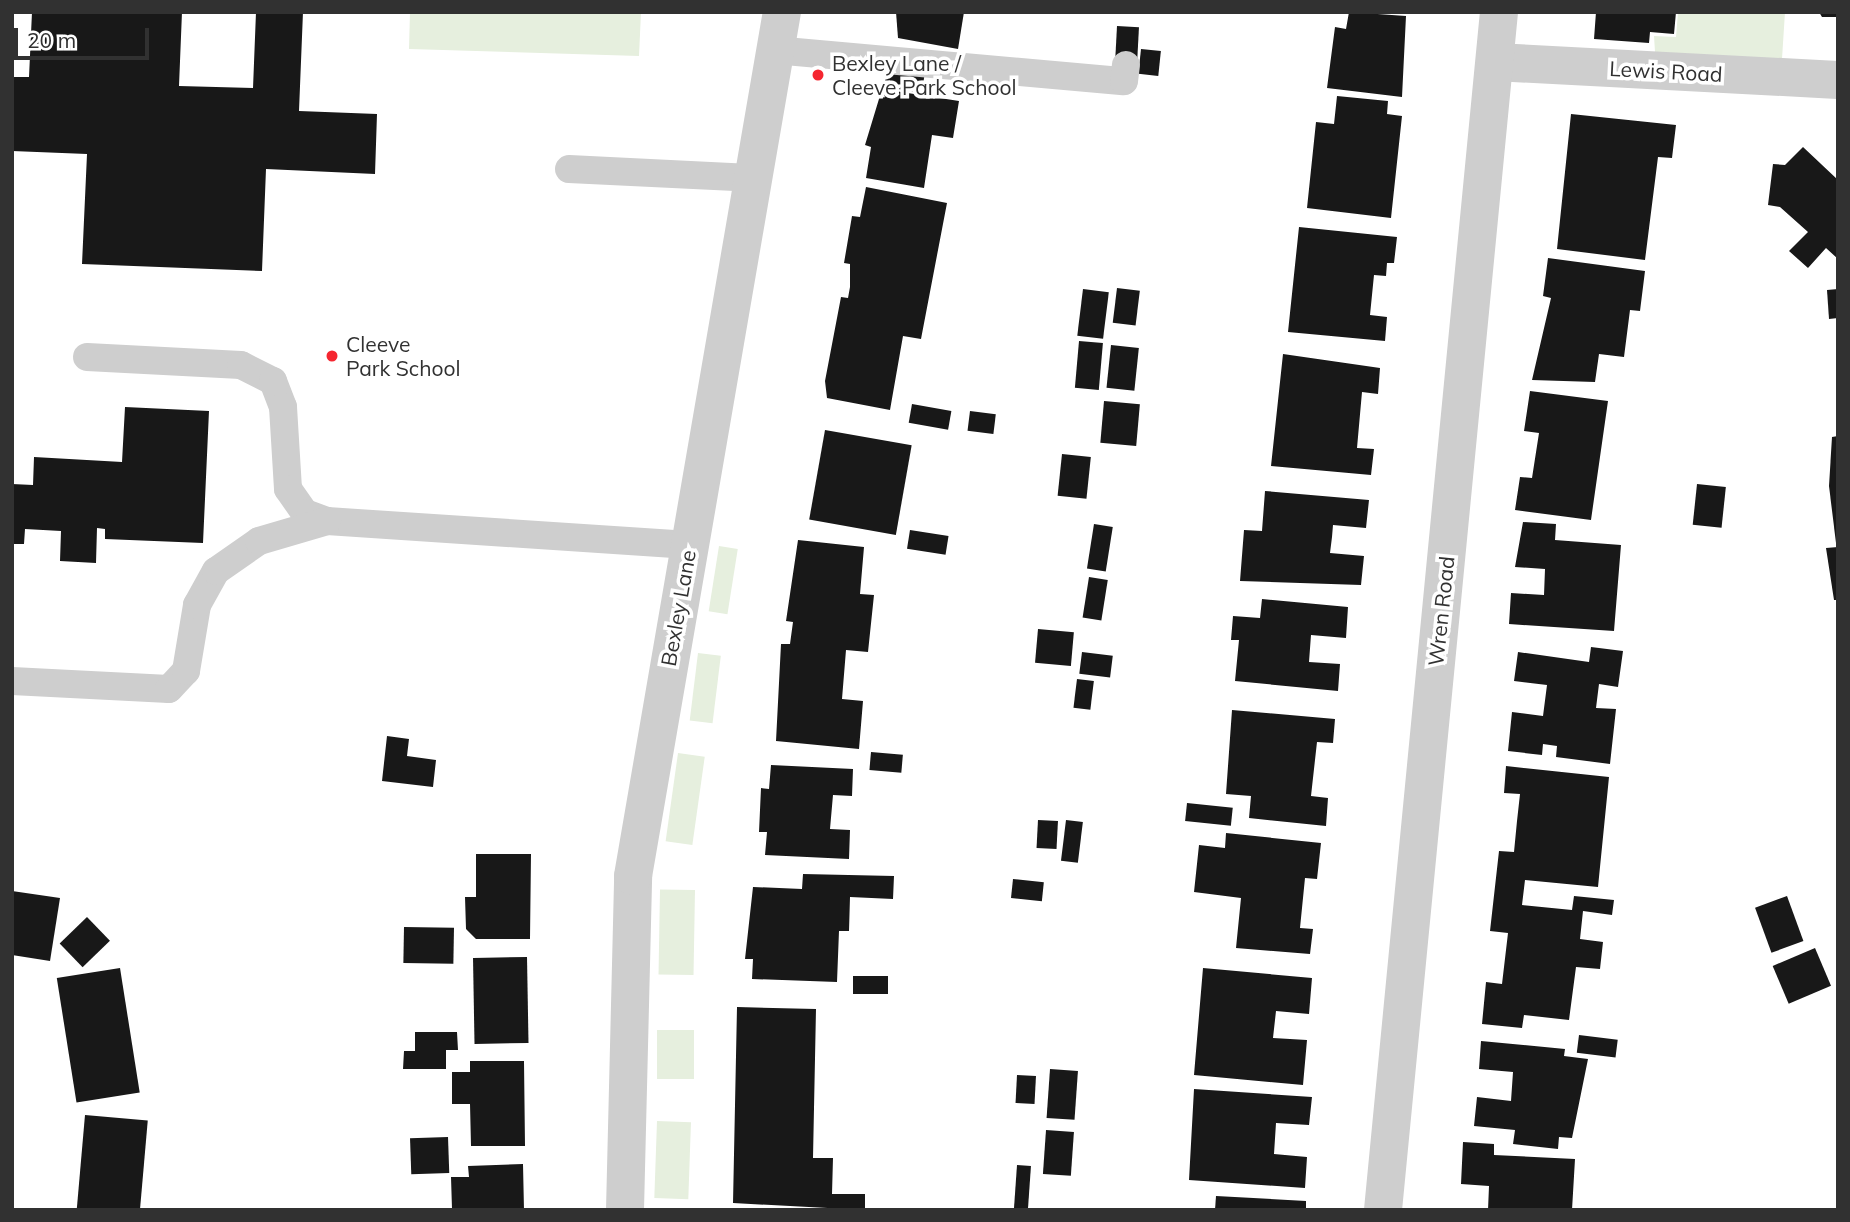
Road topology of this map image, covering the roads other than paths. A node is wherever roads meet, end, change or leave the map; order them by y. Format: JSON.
{"nodes":[{"id":1,"x":782,"y":12,"type":"edge"},
{"id":2,"x":1499,"y":12,"type":"edge"},
{"id":3,"x":774,"y":50,"type":"junction"},
{"id":4,"x":1494,"y":62,"type":"junction"},
{"id":5,"x":1126,"y":65,"type":"dead end"},
{"id":6,"x":1838,"y":80,"type":"edge"},
{"id":7,"x":569,"y":169,"type":"dead end"},
{"id":8,"x":751,"y":178,"type":"junction"},
{"id":9,"x":87,"y":357,"type":"dead end"},
{"id":10,"x":327,"y":521,"type":"junction"},
{"id":11,"x":689,"y":545,"type":"junction"},
{"id":12,"x":12,"y":681,"type":"edge"},
{"id":13,"x":625,"y":1210,"type":"edge"},
{"id":14,"x":1383,"y":1210,"type":"edge"}],
"edges":[{"from":1,"to":3,"type":"street","name":"Bexley Lane"},
{"from":2,"to":4,"type":"street","name":"Wren Road"},
{"from":3,"to":5,"type":"lane"},
{"from":3,"to":8,"type":"street","name":"Bexley Lane"},
{"from":4,"to":6,"type":"street","name":"Lewis Road"},
{"from":4,"to":14,"type":"street","name":"Wren Road"},
{"from":7,"to":8,"type":"lane"},
{"from":8,"to":11,"type":"street","name":"Bexley Lane"},
{"from":9,"to":10,"type":"lane"},
{"from":10,"to":11,"type":"lane"},
{"from":10,"to":12,"type":"lane"},
{"from":11,"to":13,"type":"street","name":"Bexley Lane"}]}
